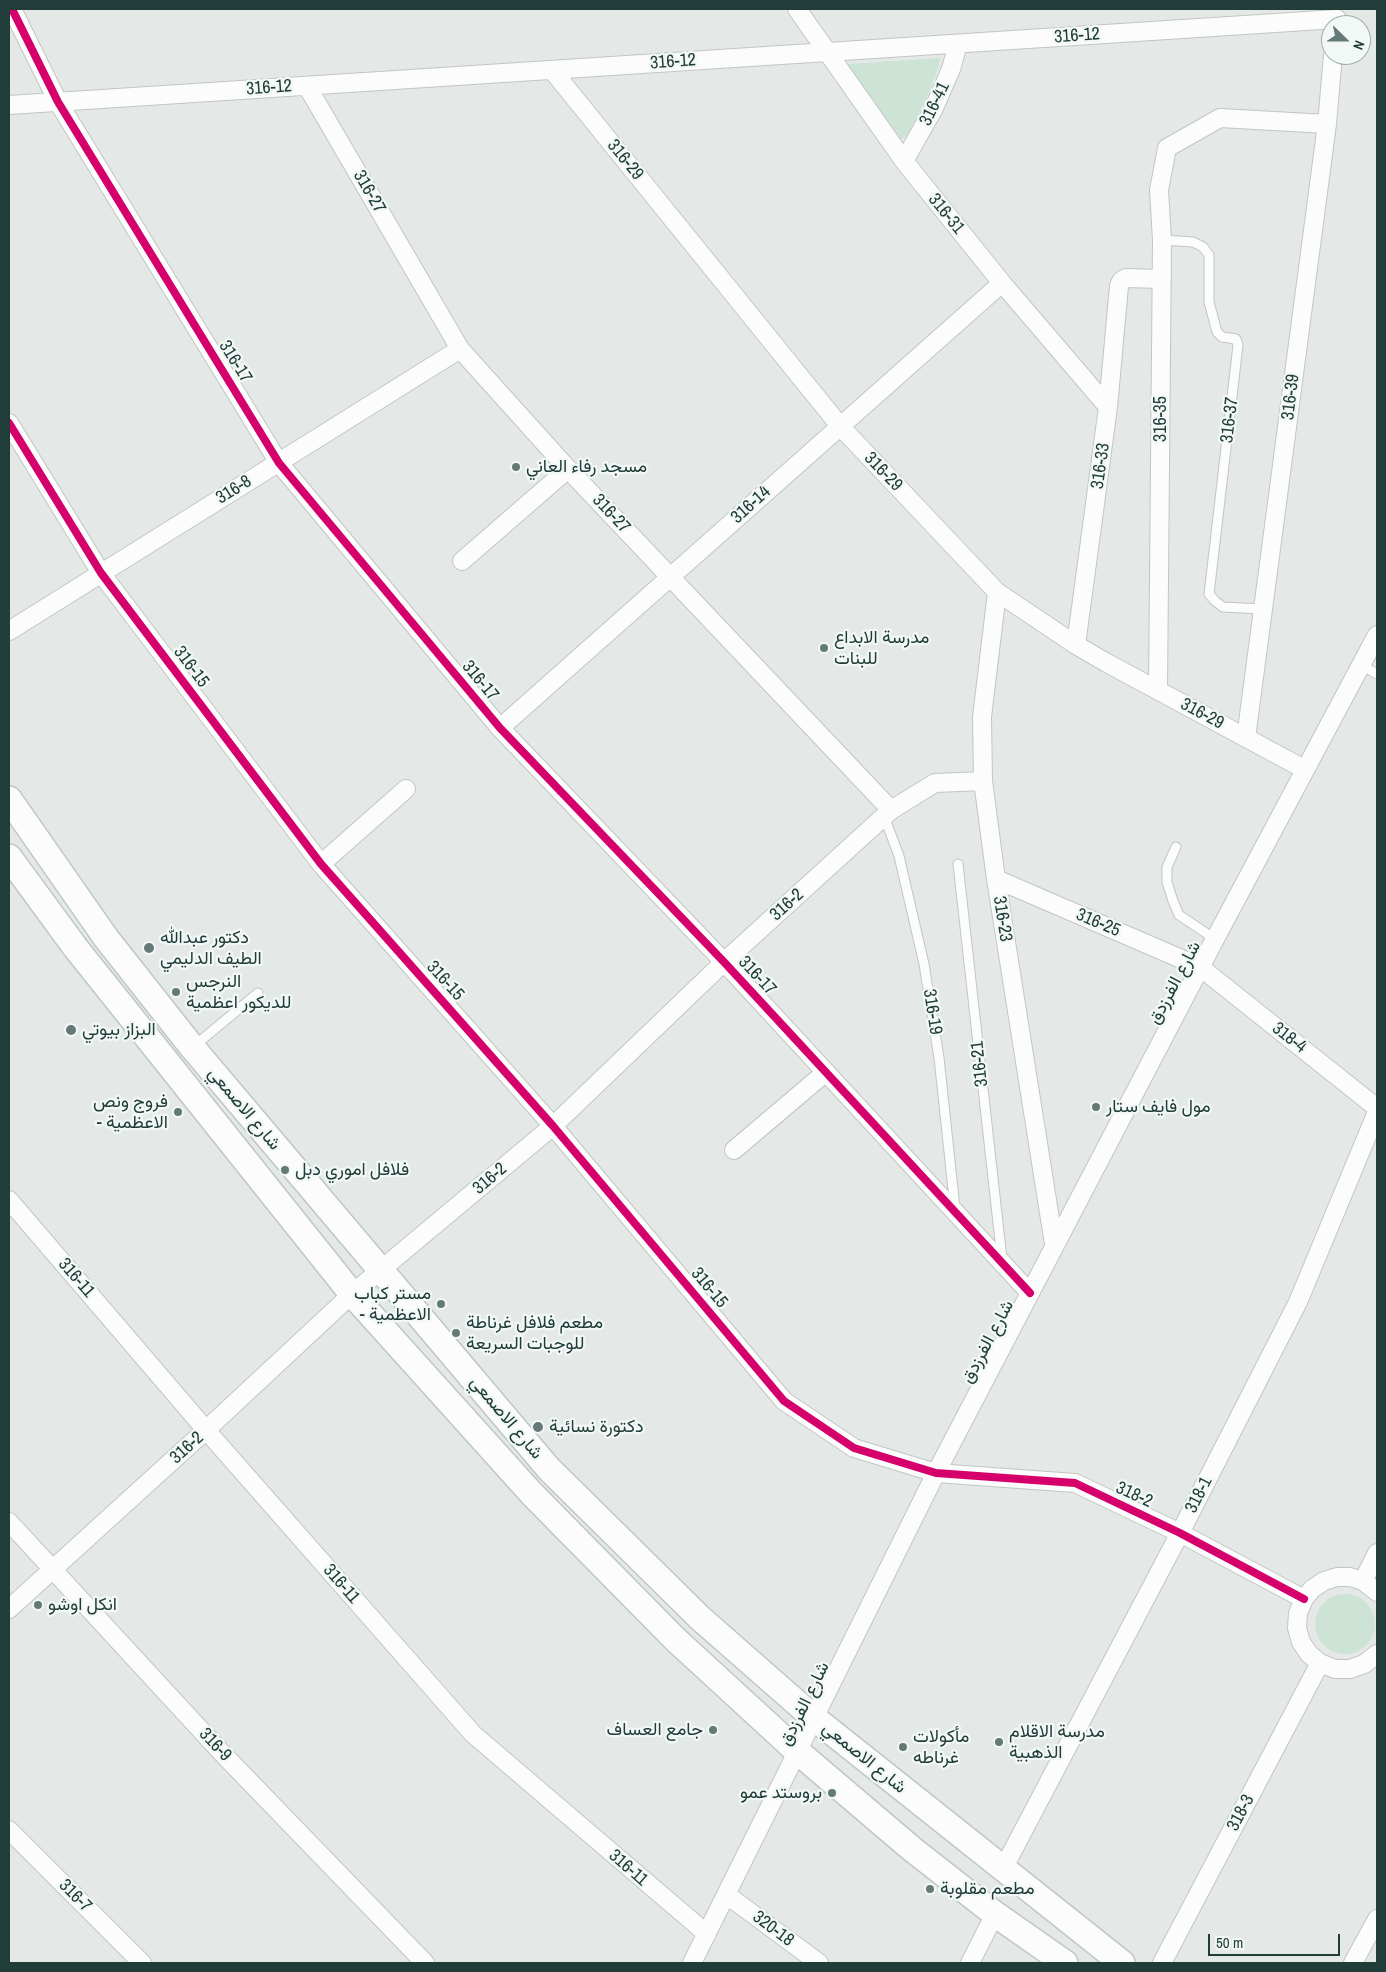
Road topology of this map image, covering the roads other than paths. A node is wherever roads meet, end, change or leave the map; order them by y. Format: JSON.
{"nodes":[{"id":1,"x":12,"y":9,"type":"edge"},
{"id":2,"x":797,"y":9,"type":"edge"},
{"id":3,"x":1321,"y":19,"type":"edge"},
{"id":4,"x":958,"y":44,"type":"junction"},
{"id":5,"x":826,"y":52,"type":"junction"},
{"id":6,"x":1332,"y":65,"type":"edge"},
{"id":7,"x":552,"y":70,"type":"junction"},
{"id":8,"x":307,"y":86,"type":"junction"},
{"id":9,"x":58,"y":102,"type":"junction"},
{"id":10,"x":9,"y":105,"type":"edge"},
{"id":11,"x":1326,"y":124,"type":"junction"},
{"id":12,"x":904,"y":161,"type":"junction"},
{"id":13,"x":1162,"y":240,"type":"junction"},
{"id":14,"x":1162,"y":278,"type":"junction"},
{"id":15,"x":1002,"y":283,"type":"junction"},
{"id":16,"x":460,"y":349,"type":"junction"},
{"id":17,"x":1108,"y":408,"type":"junction"},
{"id":18,"x":9,"y":423,"type":"edge"},
{"id":19,"x":840,"y":426,"type":"junction"},
{"id":20,"x":279,"y":462,"type":"junction"},
{"id":21,"x":568,"y":469,"type":"junction"},
{"id":22,"x":462,"y":561,"type":"dead end"},
{"id":23,"x":101,"y":574,"type":"junction"},
{"id":24,"x":670,"y":577,"type":"junction"},
{"id":25,"x":997,"y":592,"type":"junction"},
{"id":26,"x":1263,"y":609,"type":"junction"},
{"id":27,"x":9,"y":631,"type":"edge"},
{"id":28,"x":1377,"y":635,"type":"edge"},
{"id":29,"x":1076,"y":645,"type":"junction"},
{"id":30,"x":1361,"y":665,"type":"junction"},
{"id":31,"x":1377,"y":674,"type":"edge"},
{"id":32,"x":1158,"y":691,"type":"junction"},
{"id":33,"x":500,"y":728,"type":"junction"},
{"id":34,"x":1246,"y":738,"type":"junction"},
{"id":35,"x":1304,"y":768,"type":"junction"},
{"id":36,"x":983,"y":781,"type":"junction"},
{"id":37,"x":406,"y":789,"type":"dead end"},
{"id":38,"x":9,"y":799,"type":"edge"},
{"id":39,"x":887,"y":813,"type":"junction"},
{"id":40,"x":1176,"y":847,"type":"dead end"},
{"id":41,"x":9,"y":857,"type":"edge"},
{"id":42,"x":321,"y":864,"type":"junction"},
{"id":43,"x":958,"y":864,"type":"dead end"},
{"id":44,"x":996,"y":879,"type":"junction"},
{"id":45,"x":1215,"y":939,"type":"junction"},
{"id":46,"x":724,"y":962,"type":"junction"},
{"id":47,"x":1200,"y":967,"type":"junction"},
{"id":48,"x":258,"y":993,"type":"dead end"},
{"id":49,"x":192,"y":1047,"type":"junction"},
{"id":50,"x":826,"y":1072,"type":"junction"},
{"id":51,"x":1377,"y":1108,"type":"edge"},
{"id":52,"x":1377,"y":1112,"type":"edge"},
{"id":53,"x":553,"y":1126,"type":"junction"},
{"id":54,"x":734,"y":1150,"type":"dead end"},
{"id":55,"x":9,"y":1200,"type":"edge"},
{"id":56,"x":956,"y":1212,"type":"junction"},
{"id":57,"x":1054,"y":1244,"type":"junction"},
{"id":58,"x":1003,"y":1264,"type":"junction"},
{"id":59,"x":380,"y":1270,"type":"junction"},
{"id":60,"x":1030,"y":1293,"type":"junction"},
{"id":61,"x":352,"y":1294,"type":"junction"},
{"id":62,"x":206,"y":1430,"type":"junction"},
{"id":63,"x":936,"y":1473,"type":"junction"},
{"id":64,"x":9,"y":1522,"type":"edge"},
{"id":65,"x":1180,"y":1533,"type":"junction"},
{"id":66,"x":1377,"y":1553,"type":"edge"},
{"id":67,"x":52,"y":1570,"type":"junction"},
{"id":68,"x":1363,"y":1581,"type":"junction"},
{"id":69,"x":1377,"y":1592,"type":"edge"},
{"id":70,"x":1304,"y":1599,"type":"junction"},
{"id":71,"x":9,"y":1609,"type":"edge"},
{"id":72,"x":1377,"y":1654,"type":"edge"},
{"id":73,"x":1320,"y":1663,"type":"junction"},
{"id":74,"x":814,"y":1718,"type":"junction"},
{"id":75,"x":798,"y":1752,"type":"junction"},
{"id":76,"x":9,"y":1830,"type":"edge"},
{"id":77,"x":1003,"y":1869,"type":"junction"},
{"id":78,"x":726,"y":1895,"type":"junction"},
{"id":79,"x":994,"y":1914,"type":"junction"},
{"id":80,"x":1377,"y":1919,"type":"edge"},
{"id":81,"x":707,"y":1934,"type":"junction"},
{"id":82,"x":142,"y":1963,"type":"edge"},
{"id":83,"x":425,"y":1963,"type":"edge"},
{"id":84,"x":692,"y":1963,"type":"edge"},
{"id":85,"x":819,"y":1963,"type":"edge"},
{"id":86,"x":970,"y":1963,"type":"edge"},
{"id":87,"x":1065,"y":1963,"type":"edge"},
{"id":88,"x":1122,"y":1963,"type":"edge"},
{"id":89,"x":1162,"y":1963,"type":"edge"},
{"id":90,"x":1353,"y":1963,"type":"edge"}],
"edges":[{"from":1,"to":9,"type":"street","name":"316-17"},
{"from":2,"to":5,"type":"street","name":"316-31"},
{"from":3,"to":4,"type":"street","name":"316-12"},
{"from":4,"to":5,"type":"street","name":"316-12"},
{"from":4,"to":12,"type":"street","name":"316-41"},
{"from":5,"to":7,"type":"street","name":"316-12"},
{"from":5,"to":12,"type":"street","name":"316-31"},
{"from":6,"to":11,"type":"street","name":"316-39"},
{"from":7,"to":8,"type":"street","name":"316-12"},
{"from":7,"to":19,"type":"street","name":"316-29"},
{"from":8,"to":9,"type":"street","name":"316-12"},
{"from":8,"to":16,"type":"street","name":"316-27"},
{"from":9,"to":10,"type":"street","name":"316-12"},
{"from":9,"to":20,"type":"street","name":"316-17"},
{"from":11,"to":13,"type":"street","name":"316-35"},
{"from":11,"to":26,"type":"street","name":"316-39"},
{"from":12,"to":15,"type":"street","name":"316-31"},
{"from":13,"to":14,"type":"street","name":"316-35"},
{"from":13,"to":26,"type":"lane","name":"316-37"},
{"from":14,"to":17,"type":"street","name":"316-33"},
{"from":14,"to":32,"type":"street","name":"316-35"},
{"from":15,"to":17,"type":"street","name":"316-31"},
{"from":15,"to":19,"type":"street","name":"316-14"},
{"from":16,"to":20,"type":"street","name":"316-8"},
{"from":16,"to":21,"type":"street","name":"316-27"},
{"from":17,"to":29,"type":"street","name":"316-33"},
{"from":18,"to":23,"type":"street","name":"316-15"},
{"from":19,"to":24,"type":"street","name":"316-14"},
{"from":19,"to":25,"type":"street","name":"316-29"},
{"from":20,"to":23,"type":"street","name":"316-8"},
{"from":20,"to":33,"type":"street","name":"316-17"},
{"from":21,"to":22,"type":"street"},
{"from":21,"to":24,"type":"street","name":"316-27"},
{"from":23,"to":27,"type":"street","name":"316-8"},
{"from":23,"to":42,"type":"street","name":"316-15"},
{"from":24,"to":33,"type":"street","name":"316-14"},
{"from":24,"to":39,"type":"street","name":"316-27"},
{"from":25,"to":29,"type":"street","name":"316-29"},
{"from":25,"to":36,"type":"street","name":"316-23"},
{"from":26,"to":34,"type":"street","name":"316-39"},
{"from":28,"to":30,"type":"street","name":"شارع الفرزدق"},
{"from":29,"to":32,"type":"street","name":"316-29"},
{"from":30,"to":31,"type":"lane"},
{"from":30,"to":35,"type":"street","name":"شارع الفرزدق"},
{"from":32,"to":34,"type":"street","name":"316-29"},
{"from":33,"to":46,"type":"street","name":"316-17"},
{"from":34,"to":35,"type":"street","name":"316-29"},
{"from":35,"to":45,"type":"street","name":"شارع الفرزدق"},
{"from":36,"to":39,"type":"street","name":"316-2"},
{"from":36,"to":44,"type":"street","name":"316-23"},
{"from":37,"to":42,"type":"street"},
{"from":38,"to":49,"type":"street","name":"شارع الاصمعي"},
{"from":39,"to":46,"type":"street","name":"316-2"},
{"from":39,"to":56,"type":"lane","name":"316-19"},
{"from":40,"to":45,"type":"lane"},
{"from":41,"to":61,"type":"street","name":"شارع الاصمعي"},
{"from":42,"to":53,"type":"street","name":"316-15"},
{"from":43,"to":58,"type":"lane","name":"316-21"},
{"from":44,"to":47,"type":"street","name":"316-25"},
{"from":44,"to":57,"type":"street","name":"316-23"},
{"from":45,"to":47,"type":"street","name":"شارع الفرزدق"},
{"from":46,"to":50,"type":"street","name":"316-17"},
{"from":46,"to":53,"type":"street","name":"316-2"},
{"from":47,"to":51,"type":"street","name":"318-4"},
{"from":47,"to":57,"type":"street","name":"شارع الفرزدق"},
{"from":48,"to":49,"type":"lane"},
{"from":49,"to":59,"type":"street","name":"شارع الاصمعي"},
{"from":50,"to":54,"type":"street"},
{"from":50,"to":56,"type":"street","name":"316-17"},
{"from":52,"to":65,"type":"street","name":"318-1"},
{"from":53,"to":59,"type":"street","name":"316-2"},
{"from":53,"to":63,"type":"street","name":"316-15"},
{"from":55,"to":62,"type":"street","name":"316-11"},
{"from":56,"to":58,"type":"street","name":"316-17"},
{"from":57,"to":60,"type":"street","name":"شارع الفرزدق"},
{"from":58,"to":60,"type":"street","name":"316-17"},
{"from":59,"to":61,"type":"street","name":"316-2"},
{"from":59,"to":74,"type":"street","name":"شارع الاصمعي"},
{"from":60,"to":63,"type":"street","name":"شارع الفرزدق"},
{"from":61,"to":62,"type":"street","name":"316-2"},
{"from":61,"to":75,"type":"street","name":"شارع الاصمعي"},
{"from":62,"to":67,"type":"street","name":"316-2"},
{"from":62,"to":81,"type":"street","name":"316-11"},
{"from":63,"to":65,"type":"street","name":"318-2"},
{"from":63,"to":74,"type":"street","name":"شارع الفرزدق"},
{"from":64,"to":67,"type":"street","name":"316-9"},
{"from":65,"to":70,"type":"street","name":"318-2"},
{"from":65,"to":77,"type":"street","name":"318-1"},
{"from":66,"to":68,"type":"street"},
{"from":67,"to":71,"type":"street","name":"316-2"},
{"from":67,"to":83,"type":"street","name":"316-9"},
{"from":68,"to":69,"type":"street"},
{"from":68,"to":70,"type":"street"},
{"from":70,"to":73,"type":"street"},
{"from":72,"to":73,"type":"street"},
{"from":73,"to":89,"type":"street","name":"318-3"},
{"from":74,"to":75,"type":"street","name":"شارع الفرزدق"},
{"from":74,"to":77,"type":"street","name":"شارع الاصمعي"},
{"from":75,"to":78,"type":"street","name":"شارع الفرزدق"},
{"from":75,"to":79,"type":"street","name":"شارع الاصمعي"},
{"from":76,"to":82,"type":"street","name":"316-7"},
{"from":77,"to":88,"type":"street","name":"شارع الاصمعي"},
{"from":78,"to":81,"type":"street","name":"شارع الفرزدق"},
{"from":78,"to":85,"type":"street","name":"320-18"},
{"from":79,"to":86,"type":"street"},
{"from":79,"to":87,"type":"street","name":"شارع الاصمعي"},
{"from":80,"to":90,"type":"street"},
{"from":81,"to":84,"type":"street","name":"شارع الفرزدق"}]}
